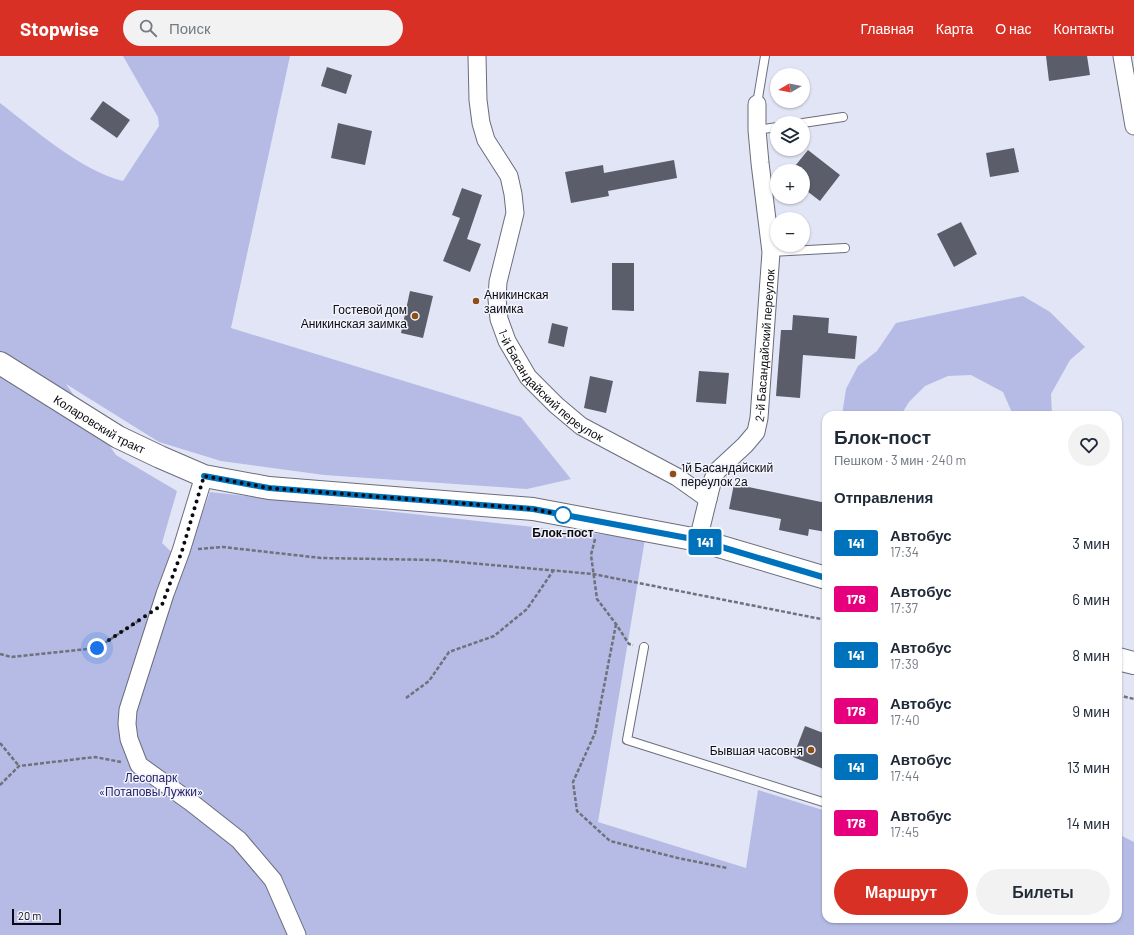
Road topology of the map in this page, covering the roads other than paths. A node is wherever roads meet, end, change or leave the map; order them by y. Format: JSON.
{"nodes":[{"id":1,"x":477,"y":56,"type":"edge"},
{"id":2,"x":764,"y":56,"type":"edge"},
{"id":3,"x":1122,"y":56,"type":"edge"},
{"id":4,"x":757,"y":104,"type":"joint"},
{"id":5,"x":843,"y":117,"type":"dead end"},
{"id":6,"x":810,"y":122,"type":"edge"},
{"id":7,"x":1134,"y":126,"type":"edge"},
{"id":8,"x":770,"y":128,"type":"edge"},
{"id":9,"x":758,"y":130,"type":"junction"},
{"id":10,"x":770,"y":244,"type":"edge"},
{"id":11,"x":845,"y":248,"type":"dead end"},
{"id":12,"x":810,"y":250,"type":"edge"},
{"id":13,"x":771,"y":252,"type":"edge"},
{"id":14,"x":0,"y":363,"type":"edge"},
{"id":15,"x":204,"y":476,"type":"junction"},
{"id":16,"x":708,"y":498,"type":"junction"},
{"id":17,"x":698,"y":540,"type":"junction"},
{"id":18,"x":822,"y":577,"type":"edge"},
{"id":19,"x":644,"y":647,"type":"road end"},
{"id":20,"x":1122,"y":660,"type":"edge"},
{"id":21,"x":1134,"y":663,"type":"edge"},
{"id":22,"x":822,"y":802,"type":"edge"},
{"id":23,"x":297,"y":935,"type":"edge"}],
"edges":[{"from":1,"to":16,"type":"street","name":"1-й Басандайский переулок"},
{"from":2,"to":4,"type":"lane"},
{"from":3,"to":7,"type":"street"},
{"from":4,"to":9,"type":"street","name":"2-й Басандайский переулок"},
{"from":5,"to":6,"type":"lane"},
{"from":8,"to":9,"type":"lane"},
{"from":9,"to":10,"type":"street","name":"2-й Басандайский переулок"},
{"from":11,"to":12,"type":"lane"},
{"from":13,"to":16,"type":"street","name":"2-й Басандайский переулок"},
{"from":14,"to":15,"type":"street","name":"Коларовский тракт"},
{"from":15,"to":17,"type":"street","name":"Коларовский тракт"},
{"from":15,"to":23,"type":"street"},
{"from":16,"to":17,"type":"street"},
{"from":17,"to":18,"type":"street","name":"Коларовский тракт"},
{"from":19,"to":22,"type":"lane"},
{"from":20,"to":21,"type":"street"}]}
